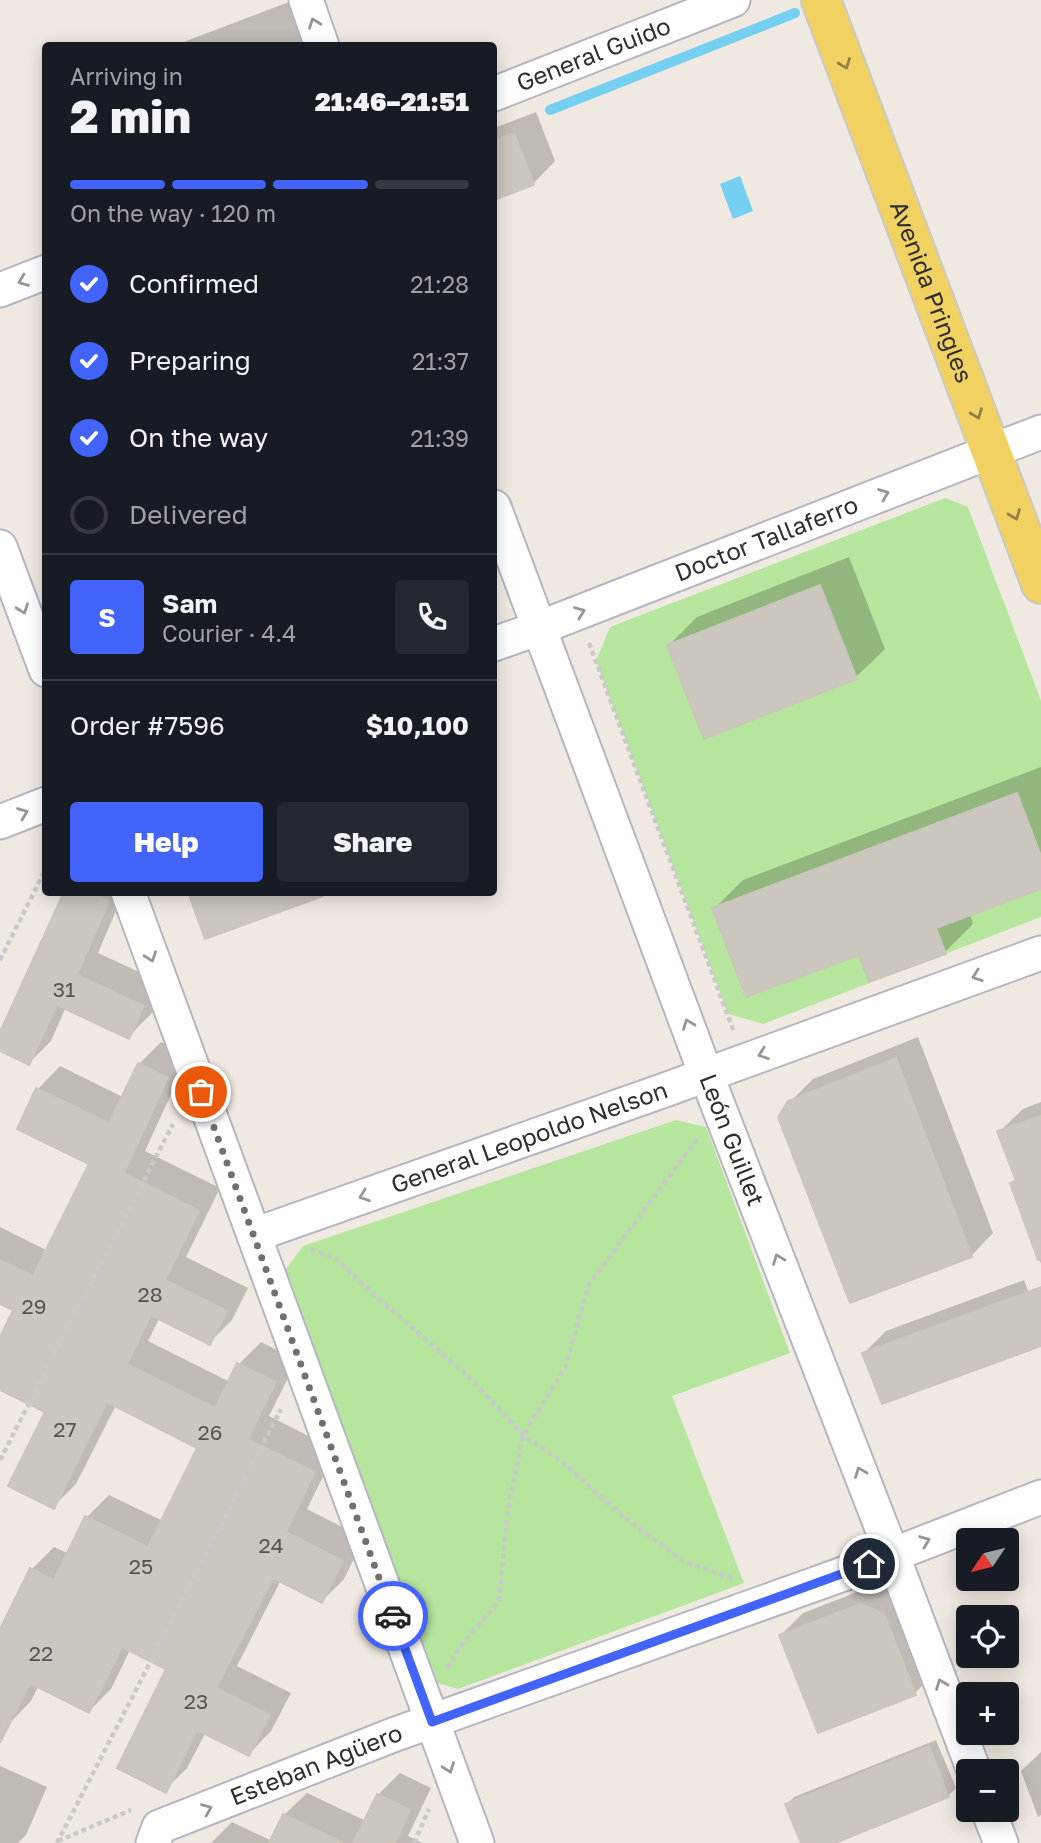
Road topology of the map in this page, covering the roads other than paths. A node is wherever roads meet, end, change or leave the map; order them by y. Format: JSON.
{"nodes":[{"id":1,"x":306,"y":0,"type":"edge"},
{"id":2,"x":733,"y":0,"type":"edge"},
{"id":3,"x":821,"y":0,"type":"edge"},
{"id":4,"x":322,"y":42,"type":"edge"},
{"id":5,"x":497,"y":93,"type":"edge"},
{"id":6,"x":42,"y":274,"type":"edge"},
{"id":7,"x":0,"y":290,"type":"edge"},
{"id":8,"x":1041,"y":432,"type":"edge"},
{"id":9,"x":990,"y":452,"type":"junction"},
{"id":10,"x":497,"y":515,"type":"edge"},
{"id":11,"x":0,"y":547,"type":"edge"},
{"id":12,"x":1041,"y":584,"type":"edge"},
{"id":13,"x":539,"y":628,"type":"junction"},
{"id":14,"x":497,"y":643,"type":"edge"},
{"id":15,"x":42,"y":659,"type":"edge"},
{"id":16,"x":42,"y":806,"type":"edge"},
{"id":17,"x":0,"y":822,"type":"edge"},
{"id":18,"x":129,"y":896,"type":"edge"},
{"id":19,"x":1041,"y":953,"type":"edge"},
{"id":20,"x":707,"y":1075,"type":"junction"},
{"id":21,"x":254,"y":1236,"type":"junction"},
{"id":22,"x":1041,"y":1497,"type":"edge"},
{"id":23,"x":892,"y":1554,"type":"junction"},
{"id":24,"x":432,"y":1722,"type":"junction"},
{"id":25,"x":969,"y":1759,"type":"edge"},
{"id":26,"x":993,"y":1822,"type":"edge"},
{"id":27,"x":153,"y":1843,"type":"edge"},
{"id":28,"x":477,"y":1843,"type":"edge"},
{"id":29,"x":1001,"y":1843,"type":"edge"}],
"edges":[{"from":4,"to":1,"type":"street","one_way":true},
{"from":2,"to":5,"type":"street","name":"General Guido"},
{"from":3,"to":9,"type":"main road","name":"Avenida Pringles","one_way":true},
{"from":6,"to":7,"type":"street","one_way":true},
{"from":8,"to":9,"type":"street","name":"Doctor Tallaferro"},
{"from":9,"to":12,"type":"main road","name":"Avenida Pringles","one_way":true},
{"from":13,"to":9,"type":"street","name":"Doctor Tallaferro","one_way":true},
{"from":10,"to":13,"type":"street","name":"León Guillet"},
{"from":11,"to":15,"type":"street","one_way":true},
{"from":13,"to":14,"type":"street","name":"Doctor Tallaferro"},
{"from":20,"to":13,"type":"street","name":"León Guillet","one_way":true},
{"from":17,"to":16,"type":"street","one_way":true},
{"from":18,"to":21,"type":"street","one_way":true},
{"from":19,"to":20,"type":"street","name":"General Leopoldo Nelson","one_way":true},
{"from":20,"to":21,"type":"street","name":"General Leopoldo Nelson","one_way":true},
{"from":23,"to":20,"type":"street","name":"León Guillet","one_way":true},
{"from":21,"to":24,"type":"street"},
{"from":23,"to":22,"type":"street","name":"Esteban Agüero","one_way":true},
{"from":23,"to":24,"type":"street","name":"Esteban Agüero"},
{"from":25,"to":23,"type":"street","name":"León Guillet","one_way":true},
{"from":27,"to":24,"type":"street","name":"Esteban Agüero","one_way":true},
{"from":24,"to":28,"type":"street","one_way":true},
{"from":26,"to":29,"type":"street"}]}
